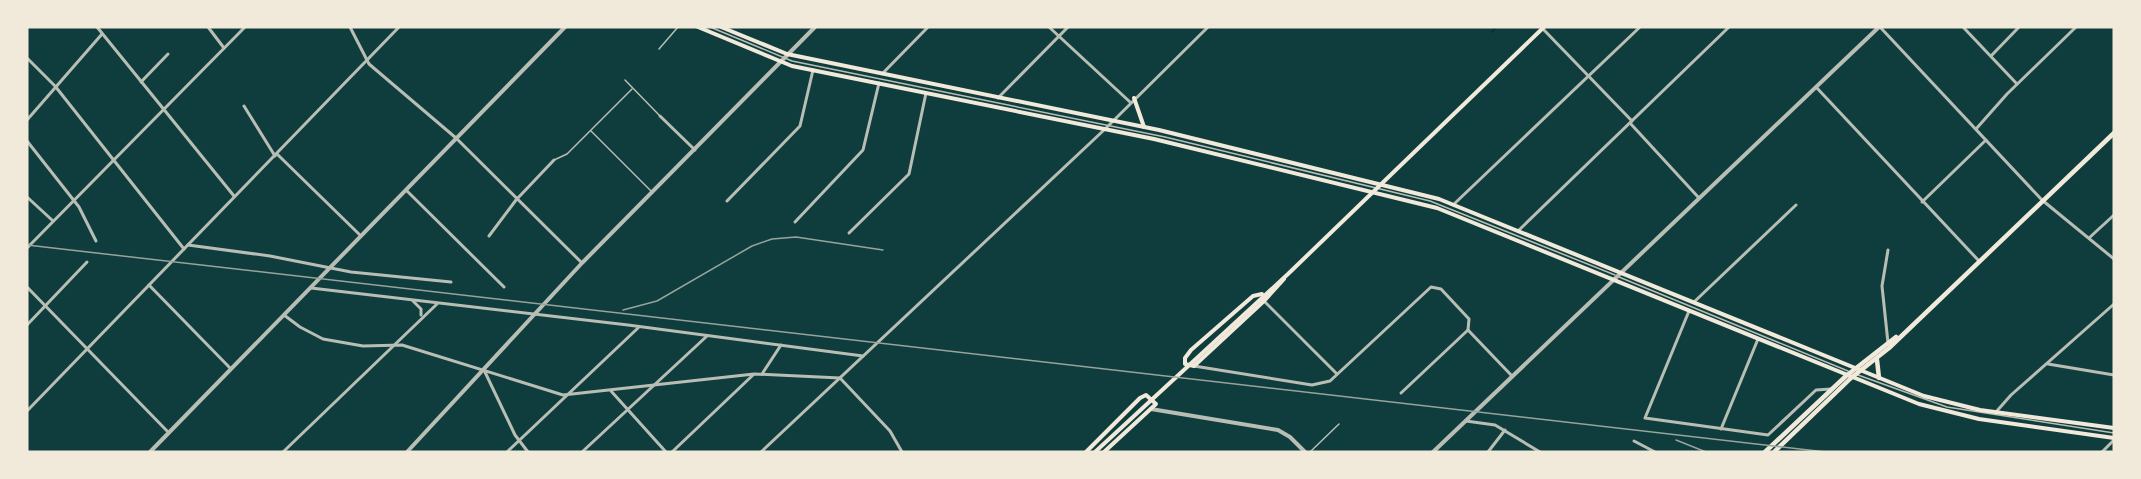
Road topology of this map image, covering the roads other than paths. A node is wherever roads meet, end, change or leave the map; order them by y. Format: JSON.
{"nodes":[{"id":1,"x":97,"y":27,"type":"edge"},
{"id":2,"x":208,"y":27,"type":"edge"},
{"id":3,"x":245,"y":27,"type":"edge"},
{"id":4,"x":350,"y":27,"type":"edge"},
{"id":5,"x":399,"y":27,"type":"edge"},
{"id":6,"x":565,"y":27,"type":"edge"},
{"id":7,"x":678,"y":27,"type":"edge"},
{"id":8,"x":698,"y":27,"type":"edge"},
{"id":9,"x":710,"y":27,"type":"edge"},
{"id":10,"x":721,"y":27,"type":"edge"},
{"id":11,"x":815,"y":27,"type":"edge"},
{"id":12,"x":928,"y":27,"type":"edge"},
{"id":13,"x":1049,"y":27,"type":"edge"},
{"id":14,"x":1068,"y":27,"type":"edge"},
{"id":15,"x":1208,"y":27,"type":"edge"},
{"id":16,"x":1640,"y":27,"type":"edge"},
{"id":17,"x":1729,"y":27,"type":"edge"},
{"id":18,"x":1880,"y":27,"type":"edge"},
{"id":19,"x":1963,"y":27,"type":"edge"},
{"id":20,"x":2019,"y":27,"type":"edge"},
{"id":21,"x":2076,"y":27,"type":"edge"},
{"id":22,"x":1544,"y":28,"type":"edge"},
{"id":23,"x":102,"y":34,"type":"junction"},
{"id":24,"x":1059,"y":36,"type":"junction"},
{"id":25,"x":224,"y":48,"type":"junction"},
{"id":26,"x":659,"y":49,"type":"dead end"},
{"id":27,"x":168,"y":54,"type":"dead end"},
{"id":28,"x":787,"y":54,"type":"junction"},
{"id":29,"x":1991,"y":56,"type":"junction"},
{"id":30,"x":27,"y":58,"type":"edge"},
{"id":31,"x":366,"y":60,"type":"junction"},
{"id":32,"x":781,"y":60,"type":"junction"},
{"id":33,"x":813,"y":70,"type":"junction"},
{"id":34,"x":882,"y":75,"type":"junction"},
{"id":35,"x":1588,"y":75,"type":"junction"},
{"id":36,"x":625,"y":80,"type":"dead end"},
{"id":37,"x":141,"y":82,"type":"junction"},
{"id":38,"x":879,"y":83,"type":"junction"},
{"id":39,"x":2017,"y":84,"type":"junction"},
{"id":40,"x":56,"y":86,"type":"junction"},
{"id":41,"x":1816,"y":87,"type":"junction"},
{"id":42,"x":632,"y":89,"type":"junction"},
{"id":43,"x":926,"y":93,"type":"junction"},
{"id":44,"x":997,"y":98,"type":"junction"},
{"id":45,"x":1132,"y":100,"type":"junction"},
{"id":46,"x":244,"y":106,"type":"dead end"},
{"id":47,"x":162,"y":109,"type":"junction"},
{"id":48,"x":660,"y":117,"type":"joint"},
{"id":49,"x":27,"y":120,"type":"edge"},
{"id":50,"x":1112,"y":121,"type":"junction"},
{"id":51,"x":1631,"y":122,"type":"junction"},
{"id":52,"x":1108,"y":125,"type":"junction"},
{"id":53,"x":1145,"y":128,"type":"junction"},
{"id":54,"x":1976,"y":129,"type":"junction"},
{"id":55,"x":590,"y":130,"type":"junction"},
{"id":56,"x":1104,"y":130,"type":"junction"},
{"id":57,"x":2114,"y":133,"type":"edge"},
{"id":58,"x":456,"y":138,"type":"junction"},
{"id":59,"x":1986,"y":140,"type":"junction"},
{"id":60,"x":27,"y":141,"type":"edge"},
{"id":61,"x":694,"y":150,"type":"junction"},
{"id":62,"x":276,"y":155,"type":"junction"},
{"id":63,"x":114,"y":159,"type":"junction"},
{"id":64,"x":554,"y":160,"type":"joint"},
{"id":65,"x":1380,"y":183,"type":"junction"},
{"id":66,"x":1376,"y":188,"type":"junction"},
{"id":67,"x":406,"y":190,"type":"junction"},
{"id":68,"x":652,"y":192,"type":"junction"},
{"id":69,"x":1371,"y":192,"type":"junction"},
{"id":70,"x":234,"y":196,"type":"junction"},
{"id":71,"x":27,"y":197,"type":"edge"},
{"id":72,"x":1699,"y":198,"type":"junction"},
{"id":73,"x":73,"y":200,"type":"junction"},
{"id":74,"x":516,"y":200,"type":"junction"},
{"id":75,"x":2042,"y":200,"type":"junction"},
{"id":76,"x":728,"y":201,"type":"dead end"},
{"id":77,"x":1922,"y":202,"type":"junction"},
{"id":78,"x":1453,"y":205,"type":"junction"},
{"id":79,"x":1796,"y":205,"type":"dead end"},
{"id":80,"x":2114,"y":215,"type":"edge"},
{"id":81,"x":52,"y":220,"type":"junction"},
{"id":82,"x":795,"y":222,"type":"dead end"},
{"id":83,"x":1518,"y":231,"type":"junction"},
{"id":84,"x":849,"y":233,"type":"dead end"},
{"id":85,"x":361,"y":236,"type":"junction"},
{"id":86,"x":489,"y":236,"type":"dead end"},
{"id":87,"x":2089,"y":239,"type":"junction"},
{"id":88,"x":96,"y":241,"type":"dead end"},
{"id":89,"x":188,"y":244,"type":"junction"},
{"id":90,"x":27,"y":248,"type":"edge"},
{"id":91,"x":184,"y":249,"type":"junction"},
{"id":92,"x":1888,"y":250,"type":"dead end"},
{"id":93,"x":2114,"y":259,"type":"edge"},
{"id":94,"x":1979,"y":261,"type":"junction"},
{"id":95,"x":87,"y":262,"type":"dead end"},
{"id":96,"x":582,"y":263,"type":"junction"},
{"id":97,"x":329,"y":268,"type":"junction"},
{"id":98,"x":1288,"y":274,"type":"junction"},
{"id":99,"x":1618,"y":277,"type":"junction"},
{"id":100,"x":451,"y":282,"type":"dead end"},
{"id":101,"x":149,"y":285,"type":"junction"},
{"id":102,"x":27,"y":287,"type":"edge"},
{"id":103,"x":504,"y":287,"type":"dead end"},
{"id":104,"x":311,"y":288,"type":"junction"},
{"id":105,"x":1264,"y":293,"type":"junction"},
{"id":106,"x":412,"y":300,"type":"junction"},
{"id":107,"x":1264,"y":301,"type":"junction"},
{"id":108,"x":1694,"y":302,"type":"junction"},
{"id":109,"x":438,"y":303,"type":"junction"},
{"id":110,"x":2114,"y":304,"type":"edge"},
{"id":111,"x":45,"y":305,"type":"junction"},
{"id":112,"x":1689,"y":311,"type":"junction"},
{"id":113,"x":536,"y":314,"type":"junction"},
{"id":114,"x":284,"y":315,"type":"junction"},
{"id":115,"x":422,"y":316,"type":"junction"},
{"id":116,"x":1913,"y":324,"type":"junction"},
{"id":117,"x":27,"y":325,"type":"edge"},
{"id":118,"x":638,"y":328,"type":"junction"},
{"id":119,"x":1468,"y":330,"type":"junction"},
{"id":120,"x":707,"y":336,"type":"junction"},
{"id":121,"x":1758,"y":339,"type":"junction"},
{"id":122,"x":769,"y":343,"type":"junction"},
{"id":123,"x":392,"y":345,"type":"junction"},
{"id":124,"x":782,"y":345,"type":"junction"},
{"id":125,"x":1888,"y":345,"type":"junction"},
{"id":126,"x":87,"y":349,"type":"junction"},
{"id":127,"x":774,"y":354,"type":"junction"},
{"id":128,"x":863,"y":356,"type":"junction"},
{"id":129,"x":1877,"y":359,"type":"junction"},
{"id":130,"x":2046,"y":364,"type":"junction"},
{"id":131,"x":1194,"y":366,"type":"junction"},
{"id":132,"x":231,"y":369,"type":"junction"},
{"id":133,"x":484,"y":370,"type":"junction"},
{"id":134,"x":1853,"y":373,"type":"junction"},
{"id":135,"x":754,"y":374,"type":"junction"},
{"id":136,"x":762,"y":374,"type":"junction"},
{"id":137,"x":1337,"y":374,"type":"junction"},
{"id":138,"x":2114,"y":375,"type":"edge"},
{"id":139,"x":1512,"y":376,"type":"junction"},
{"id":140,"x":840,"y":378,"type":"junction"},
{"id":141,"x":1879,"y":378,"type":"junction"},
{"id":142,"x":654,"y":386,"type":"junction"},
{"id":143,"x":1831,"y":389,"type":"junction"},
{"id":144,"x":610,"y":391,"type":"junction"},
{"id":145,"x":1401,"y":393,"type":"dead end"},
{"id":146,"x":569,"y":394,"type":"junction"},
{"id":147,"x":1156,"y":404,"type":"junction"},
{"id":148,"x":1151,"y":409,"type":"junction"},
{"id":149,"x":627,"y":410,"type":"junction"},
{"id":150,"x":1162,"y":410,"type":"junction"},
{"id":151,"x":27,"y":411,"type":"edge"},
{"id":152,"x":1996,"y":412,"type":"junction"},
{"id":153,"x":1466,"y":421,"type":"junction"},
{"id":154,"x":1339,"y":424,"type":"dead end"},
{"id":155,"x":2114,"y":428,"type":"edge"},
{"id":156,"x":1721,"y":429,"type":"junction"},
{"id":157,"x":1505,"y":430,"type":"junction"},
{"id":158,"x":169,"y":433,"type":"junction"},
{"id":159,"x":2114,"y":433,"type":"edge"},
{"id":160,"x":2114,"y":439,"type":"edge"},
{"id":161,"x":1634,"y":441,"type":"dead end"},
{"id":162,"x":518,"y":442,"type":"junction"},
{"id":163,"x":150,"y":452,"type":"edge"},
{"id":164,"x":283,"y":452,"type":"edge"},
{"id":165,"x":407,"y":452,"type":"edge"},
{"id":166,"x":507,"y":452,"type":"edge"},
{"id":167,"x":528,"y":452,"type":"edge"},
{"id":168,"x":582,"y":452,"type":"edge"},
{"id":169,"x":666,"y":452,"type":"edge"},
{"id":170,"x":672,"y":452,"type":"edge"},
{"id":171,"x":761,"y":452,"type":"edge"},
{"id":172,"x":902,"y":452,"type":"edge"},
{"id":173,"x":1086,"y":452,"type":"edge"},
{"id":174,"x":1095,"y":452,"type":"edge"},
{"id":175,"x":1104,"y":452,"type":"edge"},
{"id":176,"x":1305,"y":452,"type":"edge"},
{"id":177,"x":1310,"y":452,"type":"edge"},
{"id":178,"x":1433,"y":452,"type":"edge"},
{"id":179,"x":1488,"y":452,"type":"edge"},
{"id":180,"x":1540,"y":452,"type":"edge"},
{"id":181,"x":1655,"y":452,"type":"edge"},
{"id":182,"x":1765,"y":452,"type":"edge"},
{"id":183,"x":1774,"y":452,"type":"edge"},
{"id":184,"x":2102,"y":452,"type":"edge"}],
"edges":[{"from":1,"to":23,"type":"street"},
{"from":2,"to":25,"type":"street"},
{"from":3,"to":25,"type":"street"},
{"from":4,"to":31,"type":"street"},
{"from":5,"to":31,"type":"street"},
{"from":6,"to":58,"type":"street"},
{"from":7,"to":26,"type":"lane"},
{"from":8,"to":32,"type":"main road"},
{"from":9,"to":32,"type":"lane"},
{"from":10,"to":28,"type":"main road"},
{"from":11,"to":28,"type":"street"},
{"from":12,"to":34,"type":"street"},
{"from":13,"to":24,"type":"street"},
{"from":14,"to":24,"type":"street"},
{"from":15,"to":45,"type":"street"},
{"from":16,"to":35,"type":"street"},
{"from":17,"to":51,"type":"street"},
{"from":18,"to":41,"type":"street"},
{"from":18,"to":54,"type":"street"},
{"from":19,"to":29,"type":"street"},
{"from":20,"to":29,"type":"street"},
{"from":21,"to":39,"type":"street"},
{"from":22,"to":35,"type":"street"},
{"from":22,"to":65,"type":"main road"},
{"from":23,"to":37,"type":"street"},
{"from":23,"to":40,"type":"street"},
{"from":24,"to":44,"type":"street"},
{"from":24,"to":45,"type":"street"},
{"from":25,"to":47,"type":"street"},
{"from":27,"to":37,"type":"street"},
{"from":28,"to":32,"type":"street"},
{"from":28,"to":34,"type":"main road"},
{"from":29,"to":39,"type":"street"},
{"from":30,"to":40,"type":"street"},
{"from":31,"to":58,"type":"street"},
{"from":31,"to":62,"type":"street"},
{"from":32,"to":33,"type":"main road"},
{"from":32,"to":52,"type":"lane"},
{"from":32,"to":61,"type":"street"},
{"from":33,"to":38,"type":"main road"},
{"from":33,"to":76,"type":"street"},
{"from":34,"to":44,"type":"main road"},
{"from":35,"to":51,"type":"street"},
{"from":35,"to":78,"type":"street"},
{"from":36,"to":42,"type":"lane"},
{"from":37,"to":47,"type":"street"},
{"from":38,"to":43,"type":"main road"},
{"from":38,"to":82,"type":"street"},
{"from":39,"to":54,"type":"street"},
{"from":40,"to":49,"type":"street"},
{"from":40,"to":63,"type":"street"},
{"from":41,"to":72,"type":"street"},
{"from":41,"to":77,"type":"street"},
{"from":42,"to":48,"type":"lane"},
{"from":42,"to":55,"type":"lane"},
{"from":43,"to":56,"type":"main road"},
{"from":43,"to":84,"type":"street"},
{"from":44,"to":50,"type":"main road"},
{"from":45,"to":50,"type":"street"},
{"from":45,"to":53,"type":"main road"},
{"from":46,"to":62,"type":"street"},
{"from":47,"to":63,"type":"street"},
{"from":47,"to":70,"type":"street"},
{"from":48,"to":61,"type":"street"},
{"from":50,"to":52,"type":"street"},
{"from":50,"to":53,"type":"main road"},
{"from":51,"to":72,"type":"street"},
{"from":51,"to":83,"type":"street"},
{"from":52,"to":56,"type":"street"},
{"from":52,"to":66,"type":"lane"},
{"from":53,"to":65,"type":"main road"},
{"from":54,"to":59,"type":"street"},
{"from":55,"to":64,"type":"lane"},
{"from":55,"to":68,"type":"lane"},
{"from":56,"to":69,"type":"main road"},
{"from":56,"to":128,"type":"street"},
{"from":57,"to":75,"type":"main road"},
{"from":58,"to":67,"type":"street"},
{"from":58,"to":74,"type":"street"},
{"from":59,"to":75,"type":"street"},
{"from":59,"to":77,"type":"street"},
{"from":60,"to":73,"type":"street"},
{"from":61,"to":68,"type":"street"},
{"from":62,"to":70,"type":"street"},
{"from":62,"to":85,"type":"street"},
{"from":63,"to":73,"type":"street"},
{"from":63,"to":91,"type":"street"},
{"from":64,"to":74,"type":"street"},
{"from":65,"to":66,"type":"main road"},
{"from":65,"to":78,"type":"main road"},
{"from":66,"to":69,"type":"main road"},
{"from":66,"to":99,"type":"lane"},
{"from":67,"to":85,"type":"street"},
{"from":67,"to":103,"type":"street"},
{"from":68,"to":96,"type":"street"},
{"from":69,"to":98,"type":"main road"},
{"from":69,"to":99,"type":"main road"},
{"from":70,"to":89,"type":"street"},
{"from":71,"to":81,"type":"street"},
{"from":72,"to":99,"type":"street"},
{"from":73,"to":81,"type":"street"},
{"from":73,"to":88,"type":"street"},
{"from":74,"to":86,"type":"street"},
{"from":74,"to":96,"type":"street"},
{"from":75,"to":87,"type":"street"},
{"from":75,"to":94,"type":"main road"},
{"from":77,"to":94,"type":"street"},
{"from":78,"to":83,"type":"main road"},
{"from":79,"to":108,"type":"street"},
{"from":80,"to":87,"type":"street"},
{"from":81,"to":90,"type":"street"},
{"from":83,"to":99,"type":"main road"},
{"from":85,"to":97,"type":"street"},
{"from":87,"to":93,"type":"street"},
{"from":89,"to":91,"type":"street"},
{"from":89,"to":97,"type":"street"},
{"from":91,"to":101,"type":"street"},
{"from":92,"to":125,"type":"street"},
{"from":94,"to":116,"type":"main road"},
{"from":95,"to":111,"type":"street"},
{"from":96,"to":113,"type":"street"},
{"from":97,"to":100,"type":"street"},
{"from":97,"to":104,"type":"street"},
{"from":98,"to":105,"type":"main road"},
{"from":98,"to":107,"type":"main road"},
{"from":99,"to":108,"type":"main road"},
{"from":99,"to":112,"type":"main road"},
{"from":99,"to":134,"type":"lane"},
{"from":99,"to":139,"type":"street"},
{"from":101,"to":126,"type":"street"},
{"from":101,"to":132,"type":"street"},
{"from":102,"to":111,"type":"street"},
{"from":104,"to":106,"type":"street"},
{"from":104,"to":114,"type":"street"},
{"from":105,"to":131,"type":"main road"},
{"from":105,"to":174,"type":"main road"},
{"from":106,"to":109,"type":"street"},
{"from":106,"to":115,"type":"street"},
{"from":107,"to":131,"type":"main road"},
{"from":107,"to":137,"type":"street"},
{"from":108,"to":134,"type":"main road"},
{"from":109,"to":113,"type":"street"},
{"from":109,"to":115,"type":"street"},
{"from":110,"to":130,"type":"street"},
{"from":111,"to":117,"type":"street"},
{"from":111,"to":126,"type":"street"},
{"from":112,"to":121,"type":"main road"},
{"from":112,"to":156,"type":"street"},
{"from":113,"to":118,"type":"street"},
{"from":113,"to":133,"type":"street"},
{"from":114,"to":123,"type":"street"},
{"from":114,"to":132,"type":"street"},
{"from":115,"to":123,"type":"street"},
{"from":116,"to":125,"type":"main road"},
{"from":116,"to":129,"type":"main road"},
{"from":118,"to":120,"type":"street"},
{"from":118,"to":146,"type":"street"},
{"from":119,"to":137,"type":"street"},
{"from":119,"to":139,"type":"street"},
{"from":119,"to":145,"type":"street"},
{"from":120,"to":122,"type":"street"},
{"from":120,"to":142,"type":"street"},
{"from":121,"to":134,"type":"main road"},
{"from":121,"to":156,"type":"street"},
{"from":122,"to":124,"type":"street"},
{"from":122,"to":127,"type":"street"},
{"from":123,"to":133,"type":"street"},
{"from":123,"to":164,"type":"street"},
{"from":124,"to":127,"type":"street"},
{"from":124,"to":128,"type":"street"},
{"from":125,"to":134,"type":"main road"},
{"from":126,"to":151,"type":"street"},
{"from":126,"to":158,"type":"street"},
{"from":127,"to":136,"type":"street"},
{"from":128,"to":140,"type":"street"},
{"from":129,"to":134,"type":"main road"},
{"from":129,"to":141,"type":"main road"},
{"from":130,"to":138,"type":"street"},
{"from":130,"to":152,"type":"street"},
{"from":131,"to":137,"type":"street"},
{"from":132,"to":158,"type":"street"},
{"from":133,"to":146,"type":"street"},
{"from":133,"to":162,"type":"street"},
{"from":133,"to":165,"type":"street"},
{"from":134,"to":141,"type":"main road"},
{"from":134,"to":143,"type":"main road"},
{"from":134,"to":159,"type":"lane"},
{"from":134,"to":160,"type":"main road"},
{"from":134,"to":183,"type":"main road"},
{"from":135,"to":136,"type":"street"},
{"from":135,"to":142,"type":"street"},
{"from":135,"to":170,"type":"street"},
{"from":136,"to":140,"type":"street"},
{"from":139,"to":153,"type":"street"},
{"from":140,"to":171,"type":"street"},
{"from":140,"to":172,"type":"street"},
{"from":141,"to":152,"type":"main road"},
{"from":142,"to":144,"type":"street"},
{"from":142,"to":149,"type":"street"},
{"from":143,"to":156,"type":"street"},
{"from":143,"to":182,"type":"main road"},
{"from":144,"to":146,"type":"street"},
{"from":144,"to":149,"type":"street"},
{"from":146,"to":162,"type":"street"},
{"from":147,"to":148,"type":"main road"},
{"from":147,"to":150,"type":"street"},
{"from":147,"to":173,"type":"main road"},
{"from":148,"to":150,"type":"street"},
{"from":148,"to":175,"type":"main road"},
{"from":149,"to":168,"type":"street"},
{"from":149,"to":169,"type":"street"},
{"from":150,"to":176,"type":"street"},
{"from":152,"to":155,"type":"main road"},
{"from":153,"to":157,"type":"street"},
{"from":153,"to":178,"type":"street"},
{"from":154,"to":177,"type":"lane"},
{"from":157,"to":179,"type":"street"},
{"from":157,"to":180,"type":"street"},
{"from":158,"to":163,"type":"street"},
{"from":160,"to":184,"type":"street"},
{"from":161,"to":181,"type":"street"},
{"from":162,"to":166,"type":"street"},
{"from":162,"to":167,"type":"street"}]}
